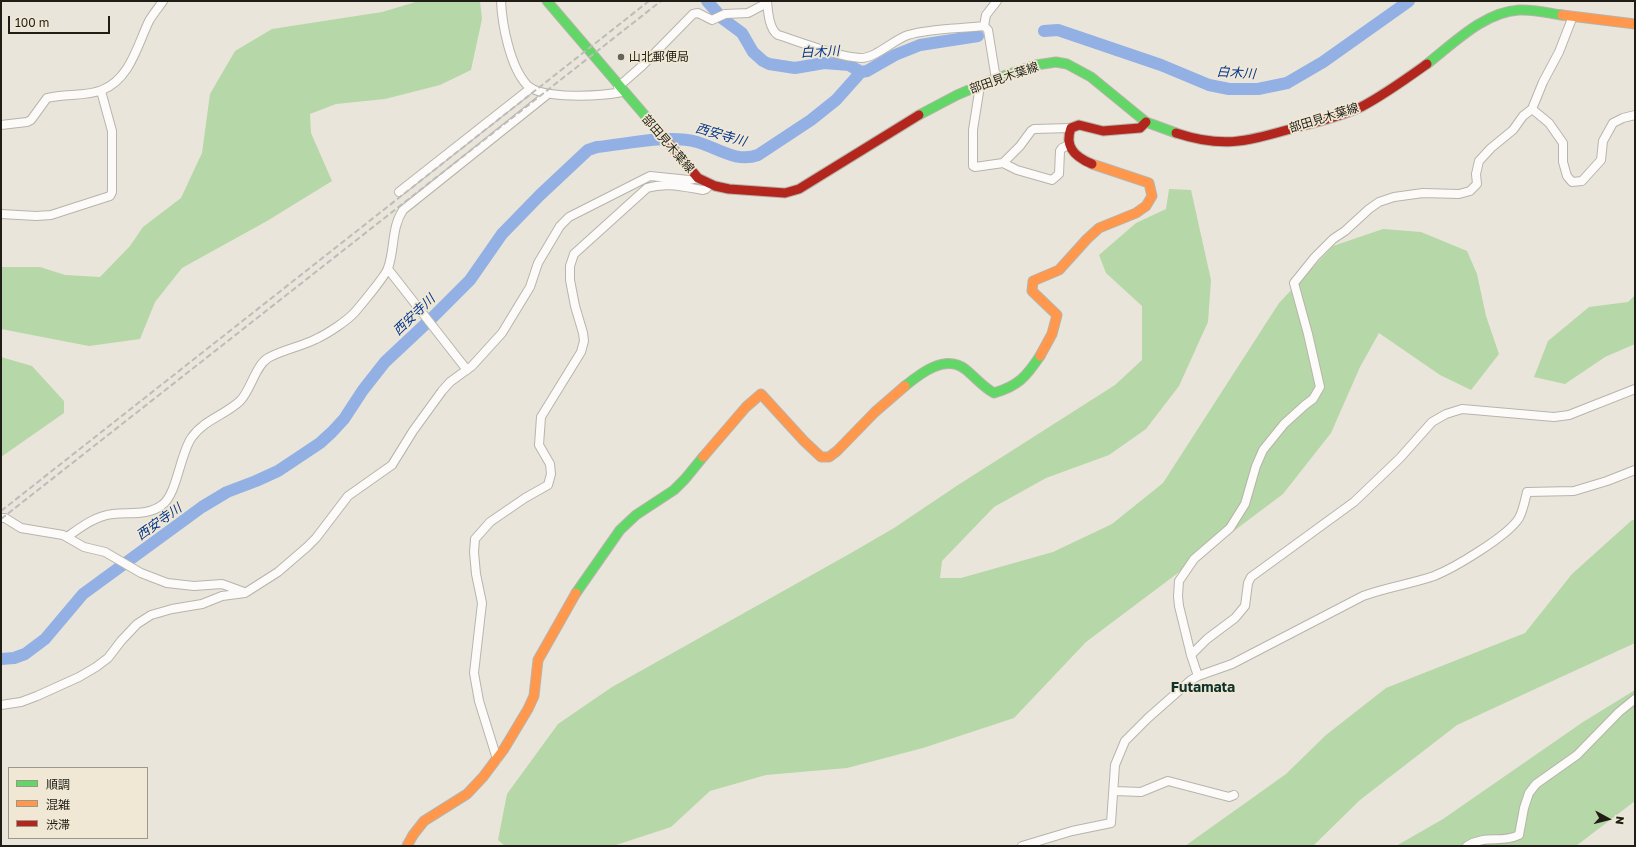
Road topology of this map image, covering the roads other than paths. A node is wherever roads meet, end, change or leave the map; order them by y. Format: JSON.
{"nodes":[{"id":1,"x":163,"y":1,"type":"edge"},
{"id":2,"x":501,"y":1,"type":"edge"},
{"id":3,"x":547,"y":1,"type":"edge"},
{"id":4,"x":997,"y":1,"type":"edge"},
{"id":5,"x":767,"y":2,"type":"edge"},
{"id":6,"x":1573,"y":16,"type":"junction"},
{"id":7,"x":1635,"y":24,"type":"edge"},
{"id":8,"x":984,"y":26,"type":"junction"},
{"id":9,"x":996,"y":79,"type":"junction"},
{"id":10,"x":976,"y":87,"type":"junction"},
{"id":11,"x":531,"y":88,"type":"junction"},
{"id":12,"x":620,"y":89,"type":"junction"},
{"id":13,"x":101,"y":91,"type":"junction"},
{"id":14,"x":548,"y":94,"type":"junction"},
{"id":15,"x":1532,"y":109,"type":"junction"},
{"id":16,"x":1635,"y":115,"type":"edge"},
{"id":17,"x":1146,"y":122,"type":"junction"},
{"id":18,"x":1,"y":125,"type":"edge"},
{"id":19,"x":1071,"y":128,"type":"junction"},
{"id":20,"x":1069,"y":145,"type":"junction"},
{"id":21,"x":1003,"y":163,"type":"junction"},
{"id":22,"x":698,"y":178,"type":"junction"},
{"id":23,"x":710,"y":184,"type":"junction"},
{"id":24,"x":399,"y":192,"type":"dead end"},
{"id":25,"x":1,"y":214,"type":"edge"},
{"id":26,"x":388,"y":269,"type":"junction"},
{"id":27,"x":467,"y":370,"type":"junction"},
{"id":28,"x":1635,"y":388,"type":"edge"},
{"id":29,"x":1635,"y":470,"type":"edge"},
{"id":30,"x":1,"y":518,"type":"edge"},
{"id":31,"x":67,"y":537,"type":"junction"},
{"id":32,"x":245,"y":593,"type":"junction"},
{"id":33,"x":1191,"y":655,"type":"junction"},
{"id":34,"x":1198,"y":676,"type":"junction"},
{"id":35,"x":1635,"y":699,"type":"edge"},
{"id":36,"x":1,"y":705,"type":"edge"},
{"id":37,"x":497,"y":759,"type":"junction"},
{"id":38,"x":1114,"y":790,"type":"junction"},
{"id":39,"x":1234,"y":795,"type":"dead end"},
{"id":40,"x":407,"y":846,"type":"edge"},
{"id":41,"x":1022,"y":846,"type":"edge"},
{"id":42,"x":1468,"y":846,"type":"edge"}],
"edges":[{"from":1,"to":13,"type":"street"},
{"from":2,"to":11,"type":"street"},
{"from":3,"to":12,"type":"street","name":"部田見木葉線"},
{"from":4,"to":8,"type":"street"},
{"from":5,"to":8,"type":"street"},
{"from":5,"to":12,"type":"street"},
{"from":6,"to":7,"type":"street","name":"部田見木葉線"},
{"from":6,"to":15,"type":"street"},
{"from":6,"to":17,"type":"street","name":"部田見木葉線"},
{"from":8,"to":9,"type":"street"},
{"from":9,"to":10,"type":"street","name":"部田見木葉線"},
{"from":9,"to":17,"type":"street","name":"部田見木葉線"},
{"from":10,"to":21,"type":"street"},
{"from":10,"to":23,"type":"street","name":"部田見木葉線"},
{"from":11,"to":14,"type":"street"},
{"from":11,"to":24,"type":"street"},
{"from":12,"to":14,"type":"street"},
{"from":12,"to":22,"type":"street","name":"部田見木葉線"},
{"from":13,"to":18,"type":"street"},
{"from":13,"to":25,"type":"street"},
{"from":14,"to":26,"type":"street"},
{"from":15,"to":16,"type":"street"},
{"from":15,"to":33,"type":"street"},
{"from":17,"to":19,"type":"street"},
{"from":19,"to":20,"type":"street"},
{"from":19,"to":21,"type":"street"},
{"from":20,"to":21,"type":"street"},
{"from":20,"to":37,"type":"street"},
{"from":22,"to":23,"type":"street","name":"部田見木葉線"},
{"from":22,"to":27,"type":"street"},
{"from":23,"to":37,"type":"street"},
{"from":26,"to":27,"type":"street"},
{"from":26,"to":31,"type":"street"},
{"from":27,"to":32,"type":"street"},
{"from":28,"to":33,"type":"street"},
{"from":29,"to":34,"type":"street"},
{"from":30,"to":31,"type":"street"},
{"from":31,"to":32,"type":"street"},
{"from":32,"to":36,"type":"street"},
{"from":33,"to":34,"type":"street"},
{"from":34,"to":38,"type":"street"},
{"from":35,"to":42,"type":"street"},
{"from":37,"to":40,"type":"street"},
{"from":38,"to":39,"type":"street"},
{"from":38,"to":41,"type":"street"}]}
